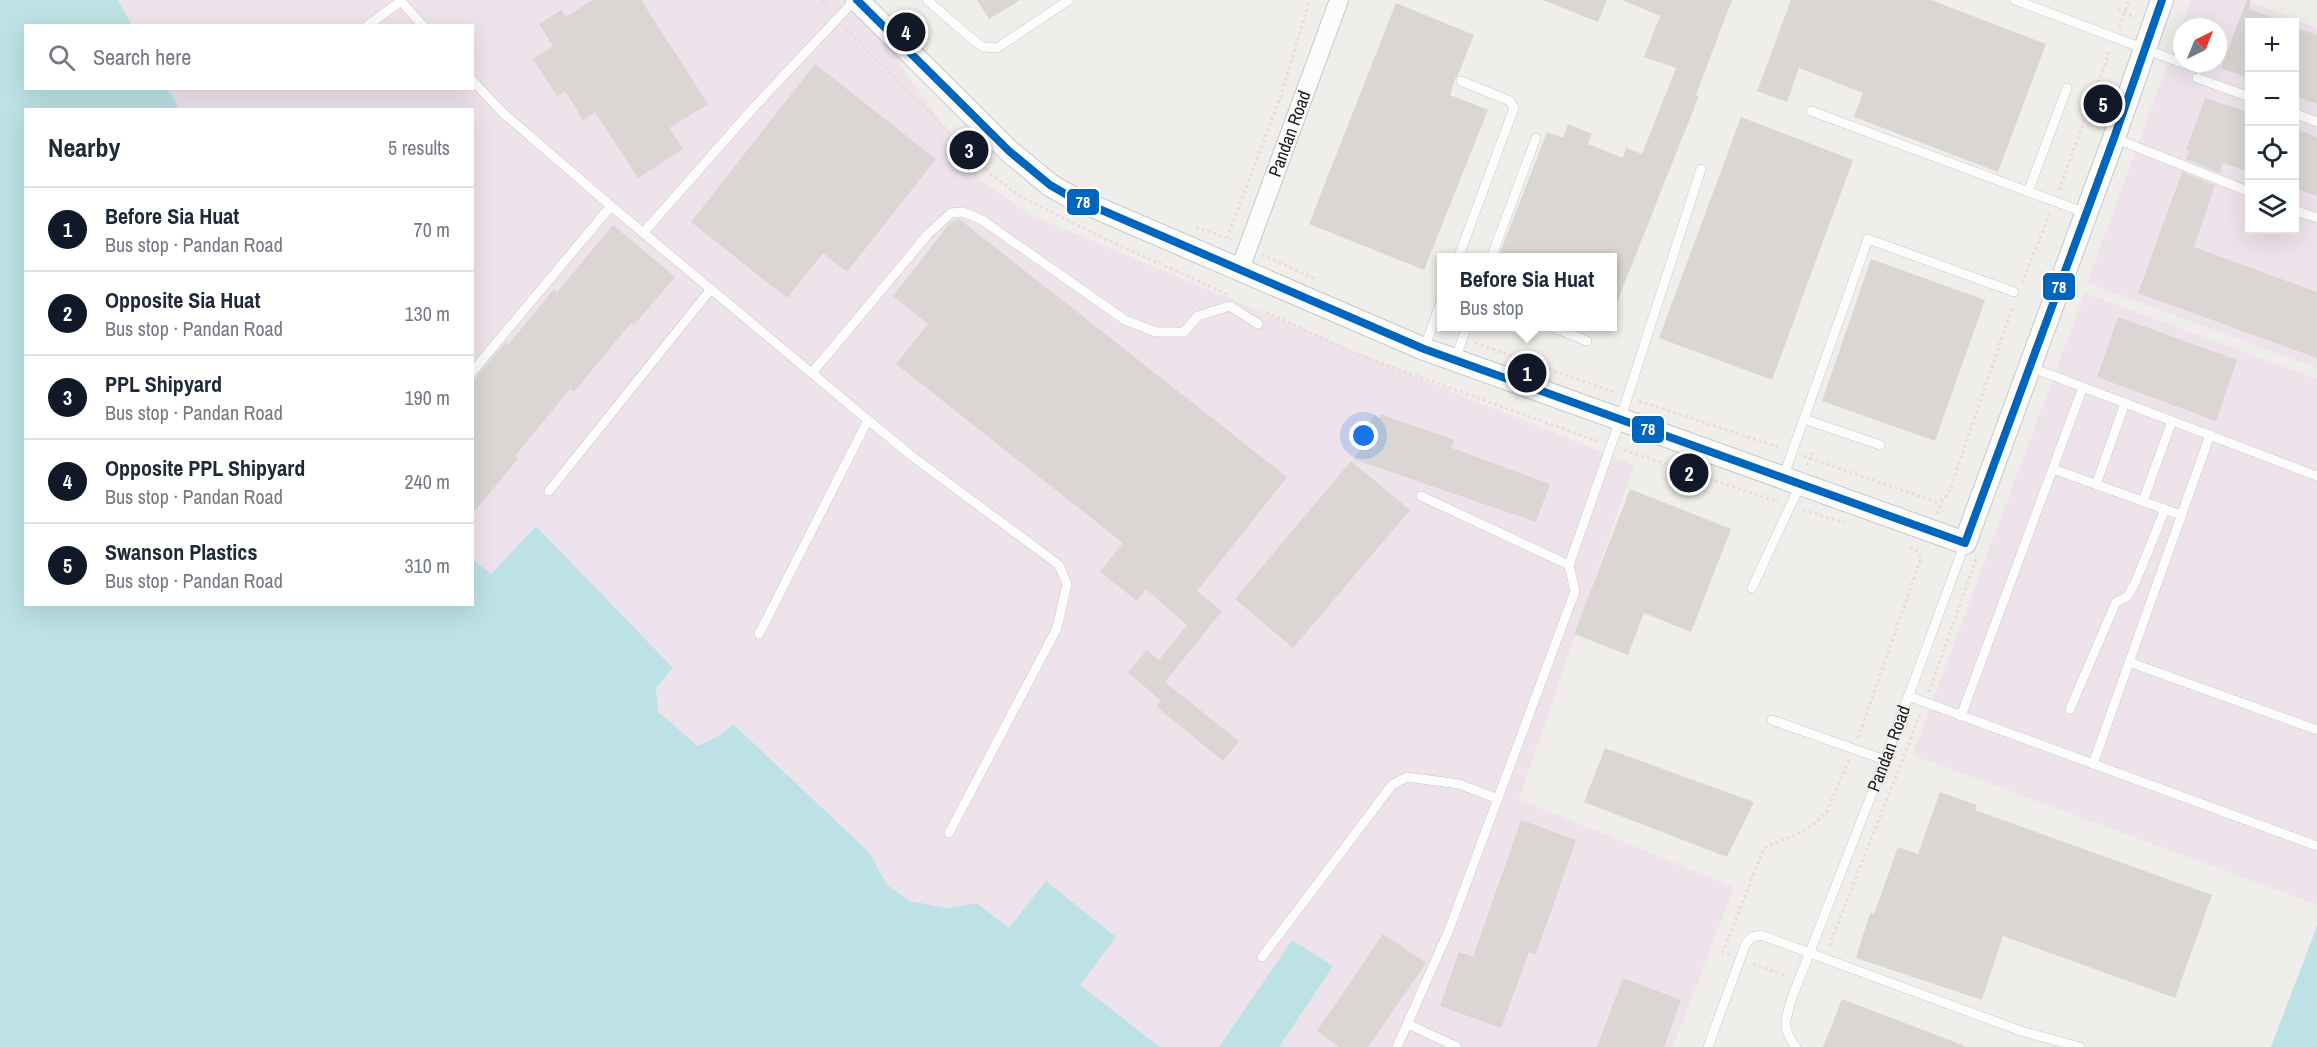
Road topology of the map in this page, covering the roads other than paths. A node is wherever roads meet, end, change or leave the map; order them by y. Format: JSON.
{"nodes":[{"id":1,"x":401,"y":0,"type":"edge"},
{"id":2,"x":856,"y":0,"type":"edge"},
{"id":3,"x":927,"y":0,"type":"edge"},
{"id":4,"x":1070,"y":0,"type":"edge"},
{"id":5,"x":1339,"y":0,"type":"edge"},
{"id":6,"x":2015,"y":0,"type":"edge"},
{"id":7,"x":2162,"y":0,"type":"edge"},
{"id":8,"x":370,"y":24,"type":"edge"},
{"id":9,"x":421,"y":24,"type":"edge"},
{"id":10,"x":2144,"y":47,"type":"junction"},
{"id":11,"x":2173,"y":59,"type":"edge"},
{"id":12,"x":2196,"y":72,"type":"edge"},
{"id":13,"x":1461,"y":81,"type":"dead end"},
{"id":14,"x":474,"y":82,"type":"edge"},
{"id":15,"x":2067,"y":88,"type":"dead end"},
{"id":16,"x":2245,"y":95,"type":"edge"},
{"id":17,"x":1811,"y":111,"type":"dead end"},
{"id":18,"x":2299,"y":115,"type":"edge"},
{"id":19,"x":2317,"y":122,"type":"edge"},
{"id":20,"x":1536,"y":138,"type":"dead end"},
{"id":21,"x":2114,"y":138,"type":"junction"},
{"id":22,"x":1701,"y":169,"type":"dead end"},
{"id":23,"x":2245,"y":190,"type":"edge"},
{"id":24,"x":2028,"y":192,"type":"junction"},
{"id":25,"x":611,"y":206,"type":"junction"},
{"id":26,"x":2299,"y":211,"type":"edge"},
{"id":27,"x":2086,"y":213,"type":"junction"},
{"id":28,"x":2317,"y":218,"type":"edge"},
{"id":29,"x":643,"y":233,"type":"junction"},
{"id":30,"x":1460,"y":253,"type":"edge"},
{"id":31,"x":1493,"y":253,"type":"edge"},
{"id":32,"x":1244,"y":258,"type":"junction"},
{"id":33,"x":711,"y":289,"type":"junction"},
{"id":34,"x":2017,"y":292,"type":"road end"},
{"id":35,"x":1437,"y":313,"type":"edge"},
{"id":36,"x":1258,"y":324,"type":"dead end"},
{"id":37,"x":1466,"y":331,"type":"edge"},
{"id":38,"x":1561,"y":331,"type":"edge"},
{"id":39,"x":1587,"y":341,"type":"dead end"},
{"id":40,"x":1424,"y":349,"type":"junction"},
{"id":41,"x":1455,"y":360,"type":"junction"},
{"id":42,"x":2030,"y":367,"type":"junction"},
{"id":43,"x":474,"y":370,"type":"edge"},
{"id":44,"x":812,"y":373,"type":"junction"},
{"id":45,"x":2083,"y":387,"type":"junction"},
{"id":46,"x":2125,"y":403,"type":"junction"},
{"id":47,"x":1804,"y":419,"type":"junction"},
{"id":48,"x":868,"y":420,"type":"junction"},
{"id":49,"x":1620,"y":420,"type":"junction"},
{"id":50,"x":2172,"y":421,"type":"junction"},
{"id":51,"x":2210,"y":435,"type":"junction"},
{"id":52,"x":1880,"y":445,"type":"dead end"},
{"id":53,"x":2053,"y":469,"type":"junction"},
{"id":54,"x":2317,"y":476,"type":"edge"},
{"id":55,"x":1792,"y":481,"type":"junction"},
{"id":56,"x":2096,"y":484,"type":"junction"},
{"id":57,"x":549,"y":491,"type":"dead end"},
{"id":58,"x":1421,"y":496,"type":"dead end"},
{"id":59,"x":2143,"y":501,"type":"junction"},
{"id":60,"x":2165,"y":509,"type":"junction"},
{"id":61,"x":2181,"y":515,"type":"junction"},
{"id":62,"x":1965,"y":543,"type":"junction"},
{"id":63,"x":1569,"y":565,"type":"junction"},
{"id":64,"x":1752,"y":588,"type":"dead end"},
{"id":65,"x":759,"y":634,"type":"dead end"},
{"id":66,"x":2129,"y":662,"type":"junction"},
{"id":67,"x":1908,"y":696,"type":"junction"},
{"id":68,"x":2070,"y":709,"type":"dead end"},
{"id":69,"x":1961,"y":716,"type":"junction"},
{"id":70,"x":1772,"y":720,"type":"dead end"},
{"id":71,"x":2317,"y":730,"type":"edge"},
{"id":72,"x":1885,"y":760,"type":"junction"},
{"id":73,"x":2093,"y":764,"type":"junction"},
{"id":74,"x":1498,"y":799,"type":"junction"},
{"id":75,"x":949,"y":833,"type":"dead end"},
{"id":76,"x":2317,"y":846,"type":"edge"},
{"id":77,"x":1809,"y":952,"type":"junction"},
{"id":78,"x":1262,"y":957,"type":"dead end"},
{"id":79,"x":1408,"y":1024,"type":"junction"},
{"id":80,"x":1397,"y":1047,"type":"edge"},
{"id":81,"x":1457,"y":1047,"type":"edge"},
{"id":82,"x":1708,"y":1047,"type":"edge"},
{"id":83,"x":1796,"y":1047,"type":"edge"},
{"id":84,"x":2080,"y":1047,"type":"edge"}],
"edges":[{"from":1,"to":8,"type":"lane"},
{"from":1,"to":9,"type":"lane"},
{"from":2,"to":29,"type":"lane"},
{"from":2,"to":32,"type":"street"},
{"from":3,"to":4,"type":"lane"},
{"from":5,"to":32,"type":"street","name":"Pandan Road"},
{"from":6,"to":10,"type":"lane"},
{"from":7,"to":10,"type":"street","name":"Pandan Road"},
{"from":10,"to":11,"type":"lane"},
{"from":10,"to":21,"type":"street","name":"Pandan Road"},
{"from":12,"to":16,"type":"lane"},
{"from":13,"to":30,"type":"lane"},
{"from":14,"to":25,"type":"lane"},
{"from":15,"to":24,"type":"lane"},
{"from":17,"to":24,"type":"lane"},
{"from":18,"to":19,"type":"lane"},
{"from":20,"to":31,"type":"lane"},
{"from":21,"to":23,"type":"lane"},
{"from":21,"to":27,"type":"street","name":"Pandan Road"},
{"from":22,"to":49,"type":"lane"},
{"from":24,"to":27,"type":"lane"},
{"from":25,"to":29,"type":"lane"},
{"from":25,"to":43,"type":"lane"},
{"from":26,"to":28,"type":"lane"},
{"from":27,"to":42,"type":"street","name":"Pandan Road"},
{"from":29,"to":33,"type":"lane"},
{"from":32,"to":40,"type":"street"},
{"from":33,"to":44,"type":"lane"},
{"from":33,"to":57,"type":"lane"},
{"from":34,"to":47,"type":"lane"},
{"from":35,"to":40,"type":"lane"},
{"from":36,"to":44,"type":"lane"},
{"from":37,"to":41,"type":"lane"},
{"from":38,"to":39,"type":"lane"},
{"from":40,"to":41,"type":"street"},
{"from":41,"to":49,"type":"street"},
{"from":42,"to":45,"type":"lane"},
{"from":42,"to":62,"type":"street","name":"Pandan Road"},
{"from":44,"to":48,"type":"lane"},
{"from":45,"to":46,"type":"lane"},
{"from":45,"to":53,"type":"lane"},
{"from":46,"to":50,"type":"lane"},
{"from":46,"to":56,"type":"lane"},
{"from":47,"to":52,"type":"lane"},
{"from":47,"to":55,"type":"lane"},
{"from":48,"to":65,"type":"lane"},
{"from":48,"to":75,"type":"lane"},
{"from":49,"to":55,"type":"street"},
{"from":49,"to":63,"type":"lane"},
{"from":50,"to":51,"type":"lane"},
{"from":50,"to":59,"type":"lane"},
{"from":51,"to":54,"type":"lane"},
{"from":51,"to":61,"type":"lane"},
{"from":53,"to":56,"type":"lane"},
{"from":53,"to":69,"type":"lane"},
{"from":55,"to":62,"type":"street"},
{"from":55,"to":64,"type":"lane"},
{"from":56,"to":59,"type":"lane"},
{"from":58,"to":63,"type":"lane"},
{"from":59,"to":60,"type":"lane"},
{"from":60,"to":61,"type":"lane"},
{"from":60,"to":68,"type":"lane"},
{"from":61,"to":66,"type":"lane"},
{"from":62,"to":67,"type":"lane","name":"Pandan Road"},
{"from":63,"to":74,"type":"lane"},
{"from":66,"to":71,"type":"lane"},
{"from":66,"to":73,"type":"lane"},
{"from":67,"to":69,"type":"lane"},
{"from":67,"to":72,"type":"lane","name":"Pandan Road"},
{"from":69,"to":73,"type":"lane"},
{"from":70,"to":72,"type":"lane"},
{"from":72,"to":77,"type":"lane","name":"Pandan Road"},
{"from":73,"to":76,"type":"lane"},
{"from":74,"to":78,"type":"lane"},
{"from":74,"to":79,"type":"lane"},
{"from":77,"to":82,"type":"lane"},
{"from":77,"to":83,"type":"lane","name":"Pandan Road"},
{"from":77,"to":84,"type":"lane"},
{"from":79,"to":80,"type":"lane"},
{"from":79,"to":81,"type":"lane"}]}
